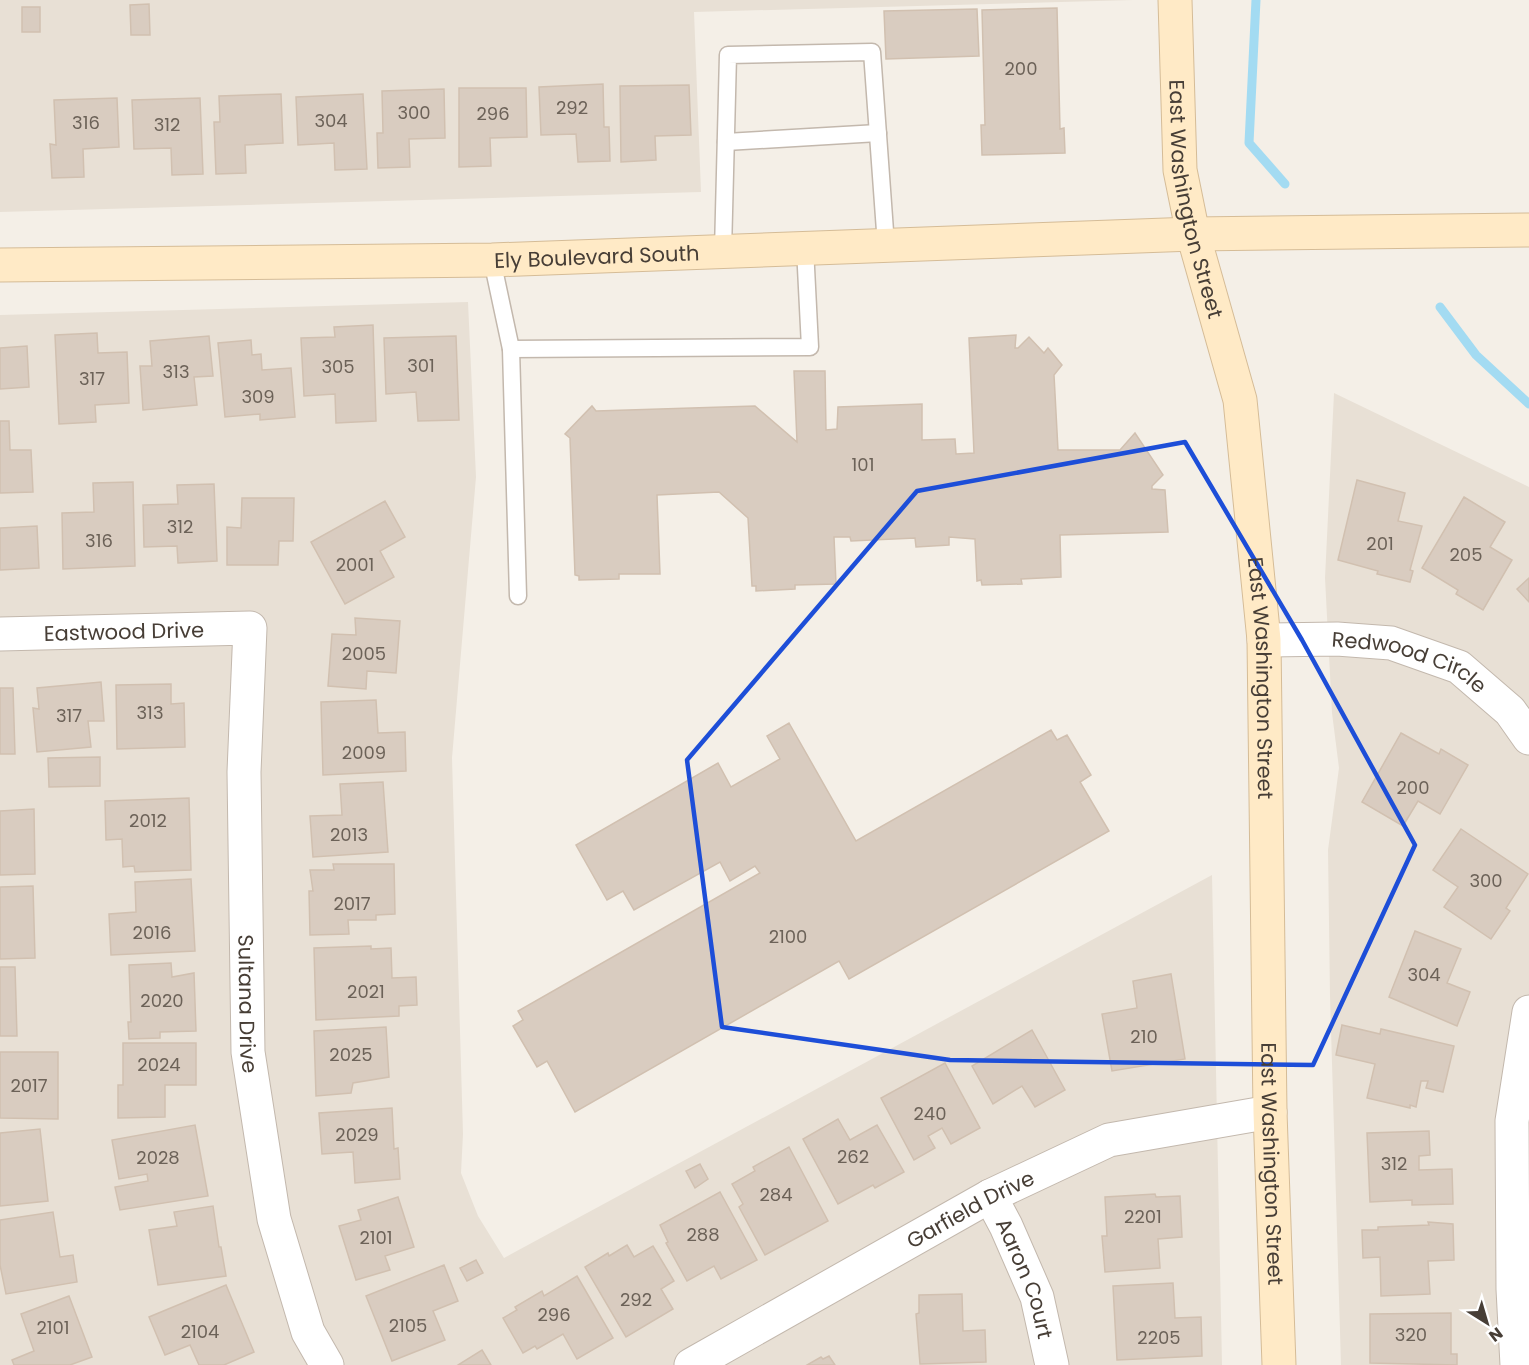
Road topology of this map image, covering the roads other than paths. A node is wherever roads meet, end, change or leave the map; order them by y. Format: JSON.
{"nodes":[{"id":1,"x":1176,"y":0,"type":"edge"},
{"id":2,"x":878,"y":133,"type":"junction"},
{"id":3,"x":726,"y":142,"type":"junction"},
{"id":4,"x":1529,"y":230,"type":"edge"},
{"id":5,"x":1193,"y":234,"type":"junction"},
{"id":6,"x":886,"y":245,"type":"junction"},
{"id":7,"x":805,"y":248,"type":"junction"},
{"id":8,"x":723,"y":250,"type":"junction"},
{"id":9,"x":492,"y":260,"type":"junction"},
{"id":10,"x":0,"y":265,"type":"edge"},
{"id":11,"x":511,"y":349,"type":"junction"},
{"id":12,"x":518,"y":596,"type":"dead end"},
{"id":13,"x":250,"y":628,"type":"joint"},
{"id":14,"x":0,"y":634,"type":"edge"},
{"id":15,"x":1264,"y":640,"type":"junction"},
{"id":16,"x":1529,"y":738,"type":"edge"},
{"id":17,"x":1529,"y":1012,"type":"edge"},
{"id":18,"x":1270,"y":1112,"type":"junction"},
{"id":19,"x":990,"y":1196,"type":"junction"},
{"id":20,"x":327,"y":1365,"type":"edge"},
{"id":21,"x":691,"y":1365,"type":"edge"},
{"id":22,"x":1052,"y":1365,"type":"edge"},
{"id":23,"x":1279,"y":1365,"type":"edge"},
{"id":24,"x":1517,"y":1365,"type":"edge"}],
"edges":[{"from":1,"to":5,"type":"main road","name":"East Washington Street"},
{"from":2,"to":3,"type":"lane"},
{"from":2,"to":3,"type":"lane"},
{"from":2,"to":6,"type":"lane"},
{"from":3,"to":8,"type":"lane"},
{"from":4,"to":5,"type":"main road","name":"Ely Boulevard South"},
{"from":5,"to":6,"type":"main road","name":"Ely Boulevard South"},
{"from":5,"to":15,"type":"main road","name":"East Washington Street"},
{"from":6,"to":7,"type":"main road","name":"Ely Boulevard South"},
{"from":7,"to":8,"type":"main road","name":"Ely Boulevard South"},
{"from":7,"to":11,"type":"lane"},
{"from":8,"to":9,"type":"main road","name":"Ely Boulevard South"},
{"from":9,"to":10,"type":"main road","name":"Ely Boulevard South"},
{"from":9,"to":11,"type":"lane"},
{"from":11,"to":12,"type":"lane"},
{"from":13,"to":14,"type":"street","name":"Eastwood Drive"},
{"from":13,"to":20,"type":"street","name":"Sultana Drive"},
{"from":15,"to":16,"type":"street","name":"Redwood Circle"},
{"from":15,"to":18,"type":"main road","name":"East Washington Street"},
{"from":17,"to":24,"type":"street"},
{"from":18,"to":19,"type":"street","name":"Garfield Drive"},
{"from":18,"to":23,"type":"main road","name":"East Washington Street"},
{"from":19,"to":21,"type":"street","name":"Garfield Drive"},
{"from":19,"to":22,"type":"street","name":"Aaron Court"}]}
